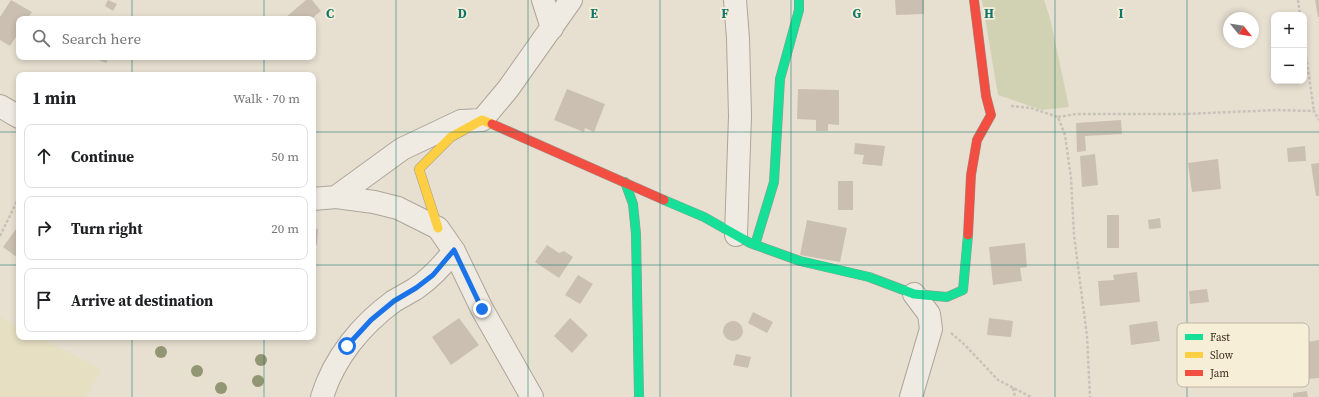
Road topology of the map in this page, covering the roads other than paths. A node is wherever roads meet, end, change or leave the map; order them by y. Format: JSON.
{"nodes":[{"id":1,"x":543,"y":0,"type":"edge"},
{"id":2,"x":571,"y":0,"type":"edge"},
{"id":3,"x":735,"y":0,"type":"edge"},
{"id":4,"x":799,"y":0,"type":"edge"},
{"id":5,"x":974,"y":0,"type":"edge"},
{"id":6,"x":552,"y":28,"type":"junction"},
{"id":7,"x":0,"y":106,"type":"edge"},
{"id":8,"x":16,"y":115,"type":"edge"},
{"id":9,"x":482,"y":120,"type":"junction"},
{"id":10,"x":625,"y":182,"type":"junction"},
{"id":11,"x":336,"y":198,"type":"junction"},
{"id":12,"x":316,"y":199,"type":"edge"},
{"id":13,"x":438,"y":228,"type":"junction"},
{"id":14,"x":736,"y":235,"type":"junction"},
{"id":15,"x":755,"y":245,"type":"junction"},
{"id":16,"x":454,"y":250,"type":"junction"},
{"id":17,"x":914,"y":294,"type":"junction"},
{"id":18,"x":322,"y":397,"type":"edge"},
{"id":19,"x":532,"y":397,"type":"edge"},
{"id":20,"x":639,"y":397,"type":"edge"},
{"id":21,"x":911,"y":397,"type":"edge"}],
"edges":[{"from":1,"to":6,"type":"street"},
{"from":2,"to":6,"type":"street"},
{"from":3,"to":14,"type":"street"},
{"from":4,"to":15,"type":"street"},
{"from":5,"to":17,"type":"street"},
{"from":6,"to":9,"type":"street"},
{"from":7,"to":8,"type":"street"},
{"from":9,"to":10,"type":"street"},
{"from":9,"to":11,"type":"street"},
{"from":9,"to":13,"type":"street"},
{"from":10,"to":14,"type":"street"},
{"from":10,"to":20,"type":"street"},
{"from":11,"to":12,"type":"street"},
{"from":11,"to":13,"type":"street"},
{"from":13,"to":16,"type":"street"},
{"from":14,"to":15,"type":"street"},
{"from":15,"to":17,"type":"street"},
{"from":16,"to":18,"type":"street"},
{"from":16,"to":19,"type":"street"},
{"from":17,"to":21,"type":"street"}]}
